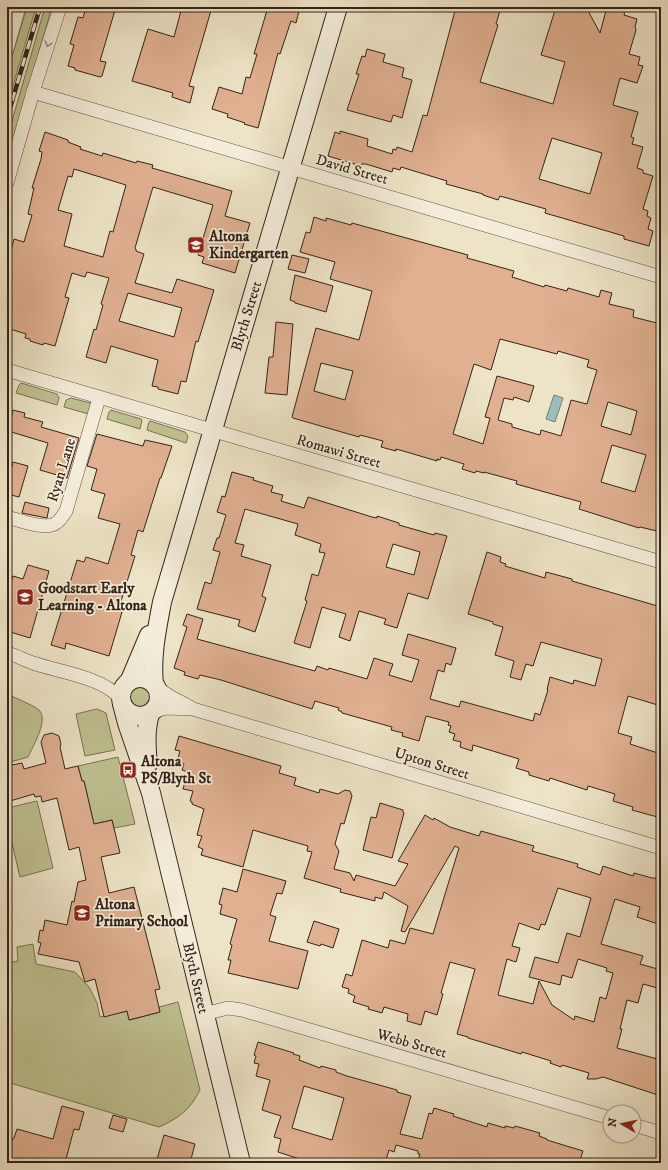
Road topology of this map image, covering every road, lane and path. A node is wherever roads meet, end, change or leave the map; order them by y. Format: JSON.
{"nodes":[{"id":1,"x":20,"y":7,"type":"edge"},
{"id":2,"x":60,"y":7,"type":"edge"},
{"id":3,"x":338,"y":7,"type":"edge"},
{"id":4,"x":7,"y":49,"type":"edge"},
{"id":5,"x":33,"y":92,"type":"junction"},
{"id":6,"x":291,"y":168,"type":"junction"},
{"id":7,"x":7,"y":183,"type":"edge"},
{"id":8,"x":661,"y":277,"type":"edge"},
{"id":9,"x":7,"y":370,"type":"edge"},
{"id":10,"x":99,"y":398,"type":"junction"},
{"id":11,"x":212,"y":430,"type":"junction"},
{"id":12,"x":7,"y":517,"type":"edge"},
{"id":13,"x":661,"y":562,"type":"edge"},
{"id":14,"x":162,"y":602,"type":"junction"},
{"id":15,"x":7,"y":653,"type":"edge"},
{"id":16,"x":156,"y":686,"type":"junction"},
{"id":17,"x":124,"y":691,"type":"junction"},
{"id":18,"x":193,"y":709,"type":"junction"},
{"id":19,"x":151,"y":713,"type":"junction"},
{"id":20,"x":151,"y":793,"type":"junction"},
{"id":21,"x":661,"y":848,"type":"edge"},
{"id":22,"x":204,"y":1014,"type":"junction"},
{"id":23,"x":602,"y":1116,"type":"edge"},
{"id":24,"x":642,"y":1127,"type":"edge"},
{"id":25,"x":661,"y":1133,"type":"edge"},
{"id":26,"x":241,"y":1163,"type":"edge"}],
"edges":[{"from":1,"to":4,"type":"street"},
{"from":2,"to":5,"type":"street","one_way":true},
{"from":3,"to":6,"type":"street","name":"Blyth Street"},
{"from":5,"to":6,"type":"street","name":"David Street"},
{"from":5,"to":7,"type":"street"},
{"from":6,"to":8,"type":"street","name":"David Street"},
{"from":6,"to":11,"type":"street","name":"Blyth Street"},
{"from":9,"to":10,"type":"street","name":"Romawi Street"},
{"from":10,"to":11,"type":"street","name":"Romawi Street"},
{"from":10,"to":12,"type":"street","name":"Ryan Lane"},
{"from":11,"to":13,"type":"street","name":"Romawi Street"},
{"from":11,"to":14,"type":"street","name":"Blyth Street"},
{"from":14,"to":16,"type":"street","name":"Blyth Street"},
{"from":14,"to":17,"type":"street","name":"Blyth Street"},
{"from":15,"to":17,"type":"street"},
{"from":16,"to":17,"type":"street"},
{"from":16,"to":18,"type":"street","name":"Upton Street"},
{"from":16,"to":19,"type":"street"},
{"from":17,"to":19,"type":"street"},
{"from":17,"to":20,"type":"street","name":"Blyth Street"},
{"from":18,"to":19,"type":"street","name":"Upton Street"},
{"from":18,"to":21,"type":"street","name":"Upton Street"},
{"from":19,"to":20,"type":"street","name":"Blyth Street"},
{"from":20,"to":22,"type":"street","name":"Blyth Street"},
{"from":22,"to":23,"type":"street","name":"Webb Street"},
{"from":22,"to":26,"type":"street","name":"Blyth Street"},
{"from":24,"to":25,"type":"street"}]}
